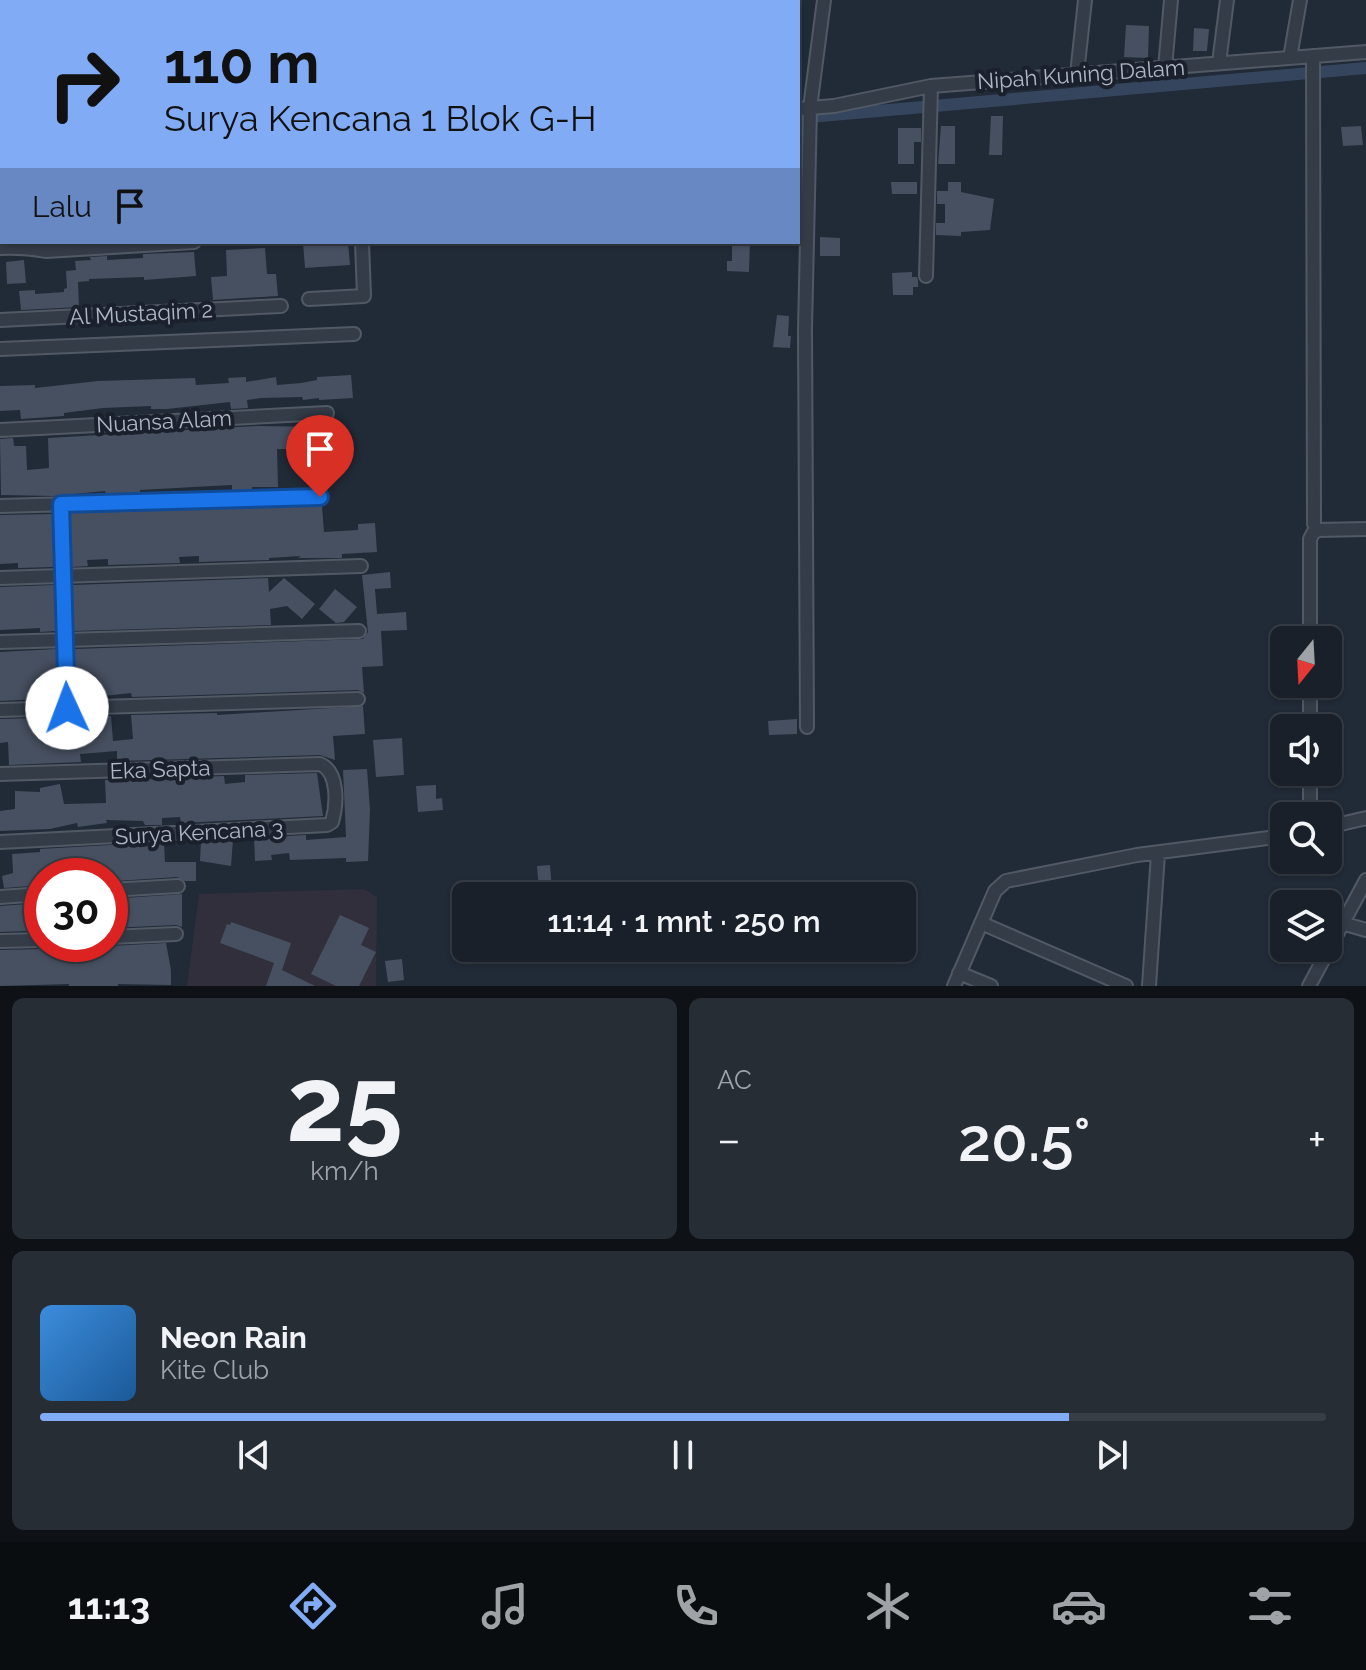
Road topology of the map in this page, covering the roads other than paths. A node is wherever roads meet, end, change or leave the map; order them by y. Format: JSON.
{"nodes":[{"id":1,"x":824,"y":0,"type":"edge"},
{"id":2,"x":1085,"y":0,"type":"edge"},
{"id":3,"x":1171,"y":0,"type":"edge"},
{"id":4,"x":1227,"y":0,"type":"edge"},
{"id":5,"x":1300,"y":0,"type":"edge"},
{"id":6,"x":1366,"y":52,"type":"edge"},
{"id":7,"x":1313,"y":56,"type":"junction"},
{"id":8,"x":1290,"y":58,"type":"junction"},
{"id":9,"x":1219,"y":63,"type":"junction"},
{"id":10,"x":1165,"y":68,"type":"junction"},
{"id":11,"x":1077,"y":74,"type":"junction"},
{"id":12,"x":931,"y":92,"type":"junction"},
{"id":13,"x":807,"y":112,"type":"edge"},
{"id":14,"x":161,"y":244,"type":"edge"},
{"id":15,"x":362,"y":244,"type":"edge"},
{"id":16,"x":0,"y":248,"type":"edge"},
{"id":17,"x":926,"y":276,"type":"dead end"},
{"id":18,"x":309,"y":299,"type":"dead end"},
{"id":19,"x":281,"y":306,"type":"dead end"},
{"id":20,"x":0,"y":320,"type":"edge"},
{"id":21,"x":354,"y":334,"type":"dead end"},
{"id":22,"x":0,"y":349,"type":"edge"},
{"id":23,"x":327,"y":413,"type":"dead end"},
{"id":24,"x":0,"y":430,"type":"edge"},
{"id":25,"x":320,"y":497,"type":"dead end"},
{"id":26,"x":61,"y":504,"type":"junction"},
{"id":27,"x":0,"y":506,"type":"edge"},
{"id":28,"x":1314,"y":524,"type":"dead end"},
{"id":29,"x":1366,"y":529,"type":"edge"},
{"id":30,"x":361,"y":566,"type":"dead end"},
{"id":31,"x":64,"y":576,"type":"junction"},
{"id":32,"x":0,"y":578,"type":"edge"},
{"id":33,"x":1310,"y":626,"type":"edge"},
{"id":34,"x":359,"y":631,"type":"dead end"},
{"id":35,"x":65,"y":640,"type":"junction"},
{"id":36,"x":0,"y":642,"type":"edge"},
{"id":37,"x":358,"y":699,"type":"dead end"},
{"id":38,"x":67,"y":708,"type":"junction"},
{"id":39,"x":0,"y":710,"type":"edge"},
{"id":40,"x":807,"y":727,"type":"dead end"},
{"id":41,"x":320,"y":764,"type":"joint"},
{"id":42,"x":0,"y":774,"type":"edge"},
{"id":43,"x":1366,"y":818,"type":"edge"},
{"id":44,"x":1342,"y":824,"type":"edge"},
{"id":45,"x":1270,"y":838,"type":"edge"},
{"id":46,"x":0,"y":842,"type":"edge"},
{"id":47,"x":1158,"y":854,"type":"junction"},
{"id":48,"x":1366,"y":880,"type":"edge"},
{"id":49,"x":178,"y":886,"type":"dead end"},
{"id":50,"x":128,"y":889,"type":"edge"},
{"id":51,"x":24,"y":895,"type":"edge"},
{"id":52,"x":0,"y":897,"type":"edge"},
{"id":53,"x":981,"y":923,"type":"junction"},
{"id":54,"x":1342,"y":923,"type":"joint"},
{"id":55,"x":1366,"y":930,"type":"edge"},
{"id":56,"x":176,"y":934,"type":"dead end"},
{"id":57,"x":128,"y":936,"type":"edge"},
{"id":58,"x":24,"y":940,"type":"edge"},
{"id":59,"x":0,"y":941,"type":"edge"},
{"id":60,"x":1322,"y":962,"type":"edge"},
{"id":61,"x":959,"y":973,"type":"junction"},
{"id":62,"x":954,"y":986,"type":"edge"},
{"id":63,"x":991,"y":986,"type":"edge"},
{"id":64,"x":1126,"y":986,"type":"edge"},
{"id":65,"x":1149,"y":986,"type":"edge"},
{"id":66,"x":1309,"y":986,"type":"edge"}],
"edges":[{"from":1,"to":13,"type":"street"},
{"from":2,"to":11,"type":"street"},
{"from":3,"to":10,"type":"street"},
{"from":4,"to":9,"type":"street"},
{"from":5,"to":8,"type":"street"},
{"from":6,"to":7,"type":"street","name":"Nipah Kuning Dalam"},
{"from":7,"to":8,"type":"street","name":"Nipah Kuning Dalam"},
{"from":7,"to":28,"type":"street"},
{"from":8,"to":9,"type":"street","name":"Nipah Kuning Dalam"},
{"from":9,"to":10,"type":"street","name":"Nipah Kuning Dalam"},
{"from":10,"to":11,"type":"street","name":"Nipah Kuning Dalam"},
{"from":11,"to":12,"type":"street","name":"Nipah Kuning Dalam"},
{"from":12,"to":13,"type":"street","name":"Nipah Kuning Dalam"},
{"from":12,"to":17,"type":"street"},
{"from":13,"to":40,"type":"street"},
{"from":14,"to":16,"type":"street"},
{"from":15,"to":18,"type":"street"},
{"from":19,"to":20,"type":"street","name":"Al Mustaqim 2"},
{"from":21,"to":22,"type":"street"},
{"from":23,"to":24,"type":"street","name":"Nuansa Alam"},
{"from":25,"to":26,"type":"street"},
{"from":26,"to":27,"type":"street"},
{"from":26,"to":31,"type":"street"},
{"from":29,"to":33,"type":"street"},
{"from":30,"to":31,"type":"street"},
{"from":31,"to":32,"type":"street"},
{"from":31,"to":35,"type":"street"},
{"from":34,"to":35,"type":"street"},
{"from":35,"to":36,"type":"street"},
{"from":35,"to":38,"type":"street"},
{"from":37,"to":38,"type":"street"},
{"from":38,"to":39,"type":"street"},
{"from":41,"to":42,"type":"street","name":"Eka Sapta"},
{"from":41,"to":46,"type":"street","name":"Surya Kencana 3"},
{"from":43,"to":44,"type":"street"},
{"from":45,"to":47,"type":"street"},
{"from":47,"to":53,"type":"street"},
{"from":47,"to":65,"type":"street"},
{"from":48,"to":54,"type":"street"},
{"from":49,"to":50,"type":"street"},
{"from":51,"to":52,"type":"street"},
{"from":53,"to":61,"type":"street"},
{"from":53,"to":64,"type":"street"},
{"from":54,"to":55,"type":"street"},
{"from":56,"to":57,"type":"street"},
{"from":58,"to":59,"type":"street"},
{"from":60,"to":66,"type":"street"},
{"from":61,"to":62,"type":"street"},
{"from":61,"to":63,"type":"street"}]}
